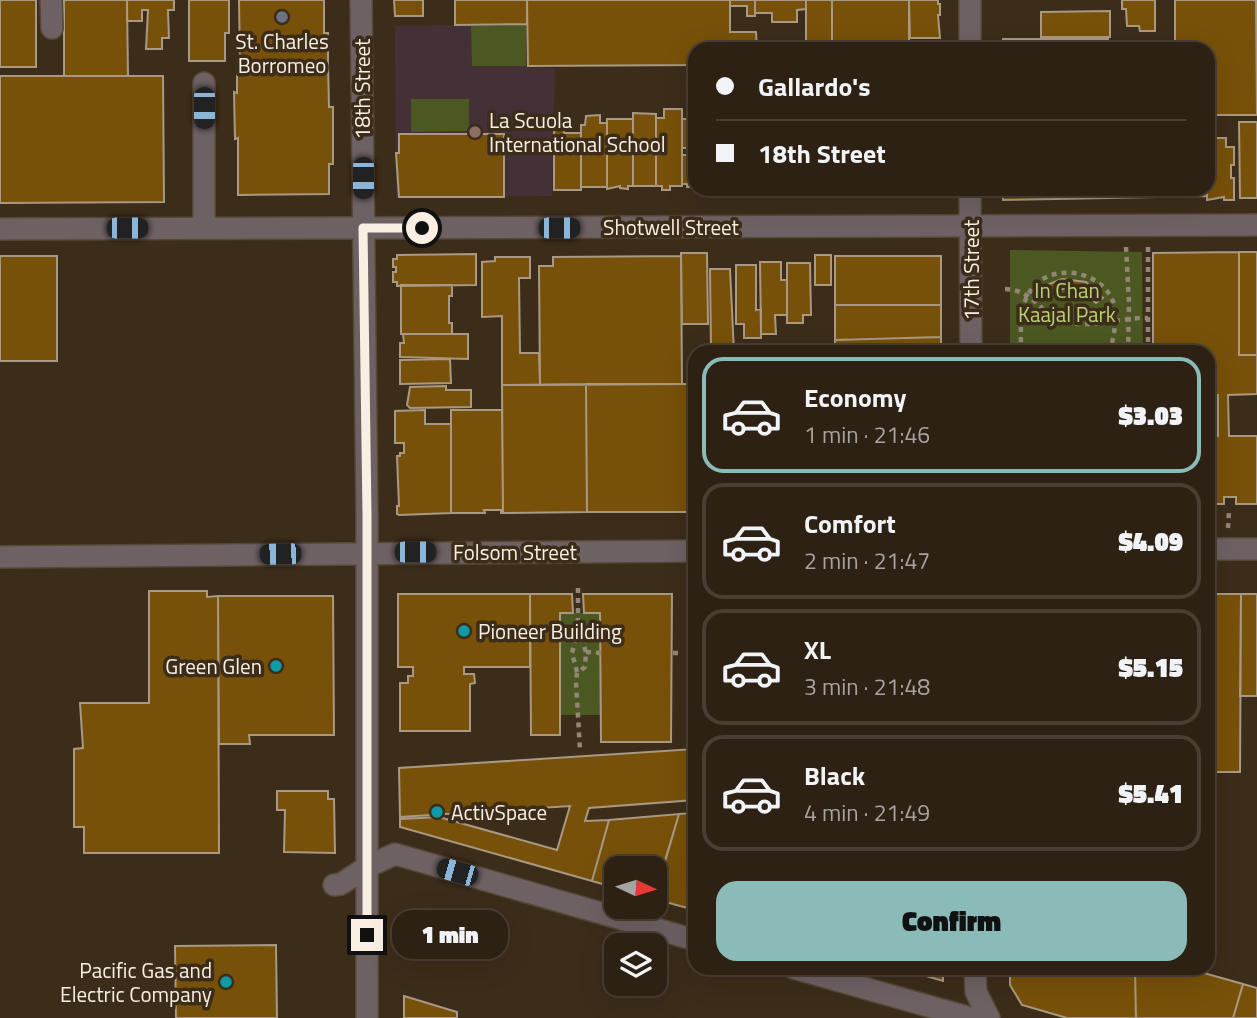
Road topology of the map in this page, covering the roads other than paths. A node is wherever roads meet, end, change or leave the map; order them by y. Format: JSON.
{"nodes":[{"id":1,"x":51,"y":0,"type":"edge"},
{"id":2,"x":361,"y":0,"type":"edge"},
{"id":3,"x":970,"y":0,"type":"edge"},
{"id":4,"x":52,"y":28,"type":"dead end"},
{"id":5,"x":970,"y":42,"type":"edge"},
{"id":6,"x":204,"y":83,"type":"dead end"},
{"id":7,"x":970,"y":196,"type":"edge"},
{"id":8,"x":970,"y":225,"type":"junction"},
{"id":9,"x":1257,"y":225,"type":"edge"},
{"id":10,"x":204,"y":228,"type":"junction"},
{"id":11,"x":363,"y":228,"type":"junction"},
{"id":12,"x":0,"y":229,"type":"edge"},
{"id":13,"x":971,"y":345,"type":"edge"},
{"id":14,"x":1215,"y":549,"type":"edge"},
{"id":15,"x":1257,"y":549,"type":"edge"},
{"id":16,"x":688,"y":551,"type":"edge"},
{"id":17,"x":366,"y":553,"type":"junction"},
{"id":18,"x":0,"y":557,"type":"edge"},
{"id":19,"x":367,"y":867,"type":"junction"},
{"id":20,"x":334,"y":886,"type":"dead end"},
{"id":21,"x":688,"y":938,"type":"edge"},
{"id":22,"x":818,"y":975,"type":"edge"},
{"id":23,"x":975,"y":975,"type":"edge"},
{"id":24,"x":367,"y":1018,"type":"edge"},
{"id":25,"x":971,"y":1018,"type":"edge"},
{"id":26,"x":989,"y":1018,"type":"edge"}],
"edges":[{"from":1,"to":4,"type":"street"},
{"from":2,"to":11,"type":"street","name":"18th Street"},
{"from":3,"to":5,"type":"street"},
{"from":6,"to":10,"type":"street"},
{"from":7,"to":8,"type":"street","name":"17th Street"},
{"from":8,"to":9,"type":"street","name":"Shotwell Street"},
{"from":8,"to":11,"type":"street","name":"Shotwell Street"},
{"from":8,"to":13,"type":"street","name":"17th Street"},
{"from":10,"to":11,"type":"street","name":"Shotwell Street"},
{"from":10,"to":12,"type":"street","name":"Shotwell Street"},
{"from":11,"to":17,"type":"street","name":"18th Street"},
{"from":14,"to":15,"type":"street"},
{"from":16,"to":17,"type":"street","name":"Folsom Street"},
{"from":17,"to":18,"type":"street","name":"Folsom Street"},
{"from":17,"to":19,"type":"street","name":"18th Street"},
{"from":19,"to":20,"type":"street"},
{"from":19,"to":21,"type":"street"},
{"from":19,"to":24,"type":"street","name":"18th Street"},
{"from":22,"to":25,"type":"street"},
{"from":23,"to":26,"type":"street"}]}
